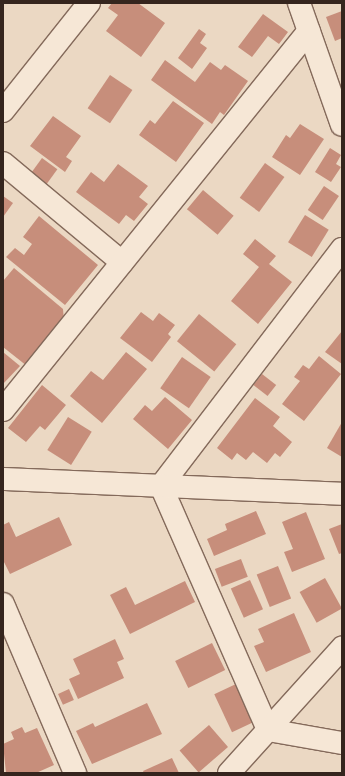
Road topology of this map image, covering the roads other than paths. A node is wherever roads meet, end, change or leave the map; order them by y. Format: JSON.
{"nodes":[{"id":1,"x":88,"y":3,"type":"edge"},
{"id":2,"x":299,"y":3,"type":"edge"},
{"id":3,"x":309,"y":31,"type":"junction"},
{"id":4,"x":3,"y":111,"type":"edge"},
{"id":5,"x":342,"y":125,"type":"edge"},
{"id":6,"x":3,"y":163,"type":"edge"},
{"id":7,"x":342,"y":249,"type":"edge"},
{"id":8,"x":122,"y":262,"type":"junction"},
{"id":9,"x":3,"y":410,"type":"edge"},
{"id":10,"x":3,"y":479,"type":"edge"},
{"id":11,"x":161,"y":486,"type":"junction"},
{"id":12,"x":342,"y":494,"type":"edge"},
{"id":13,"x":3,"y":604,"type":"edge"},
{"id":14,"x":342,"y":648,"type":"edge"},
{"id":15,"x":268,"y":730,"type":"junction"},
{"id":16,"x":342,"y":743,"type":"edge"},
{"id":17,"x":75,"y":773,"type":"edge"},
{"id":18,"x":229,"y":773,"type":"edge"}],
"edges":[{"from":1,"to":4,"type":"street"},
{"from":2,"to":3,"type":"street"},
{"from":3,"to":5,"type":"street"},
{"from":3,"to":8,"type":"street"},
{"from":6,"to":8,"type":"street"},
{"from":7,"to":11,"type":"street"},
{"from":8,"to":9,"type":"street"},
{"from":10,"to":11,"type":"street"},
{"from":11,"to":12,"type":"street"},
{"from":11,"to":15,"type":"street"},
{"from":13,"to":17,"type":"street"},
{"from":14,"to":15,"type":"street"},
{"from":15,"to":16,"type":"street"},
{"from":15,"to":18,"type":"street"}]}
